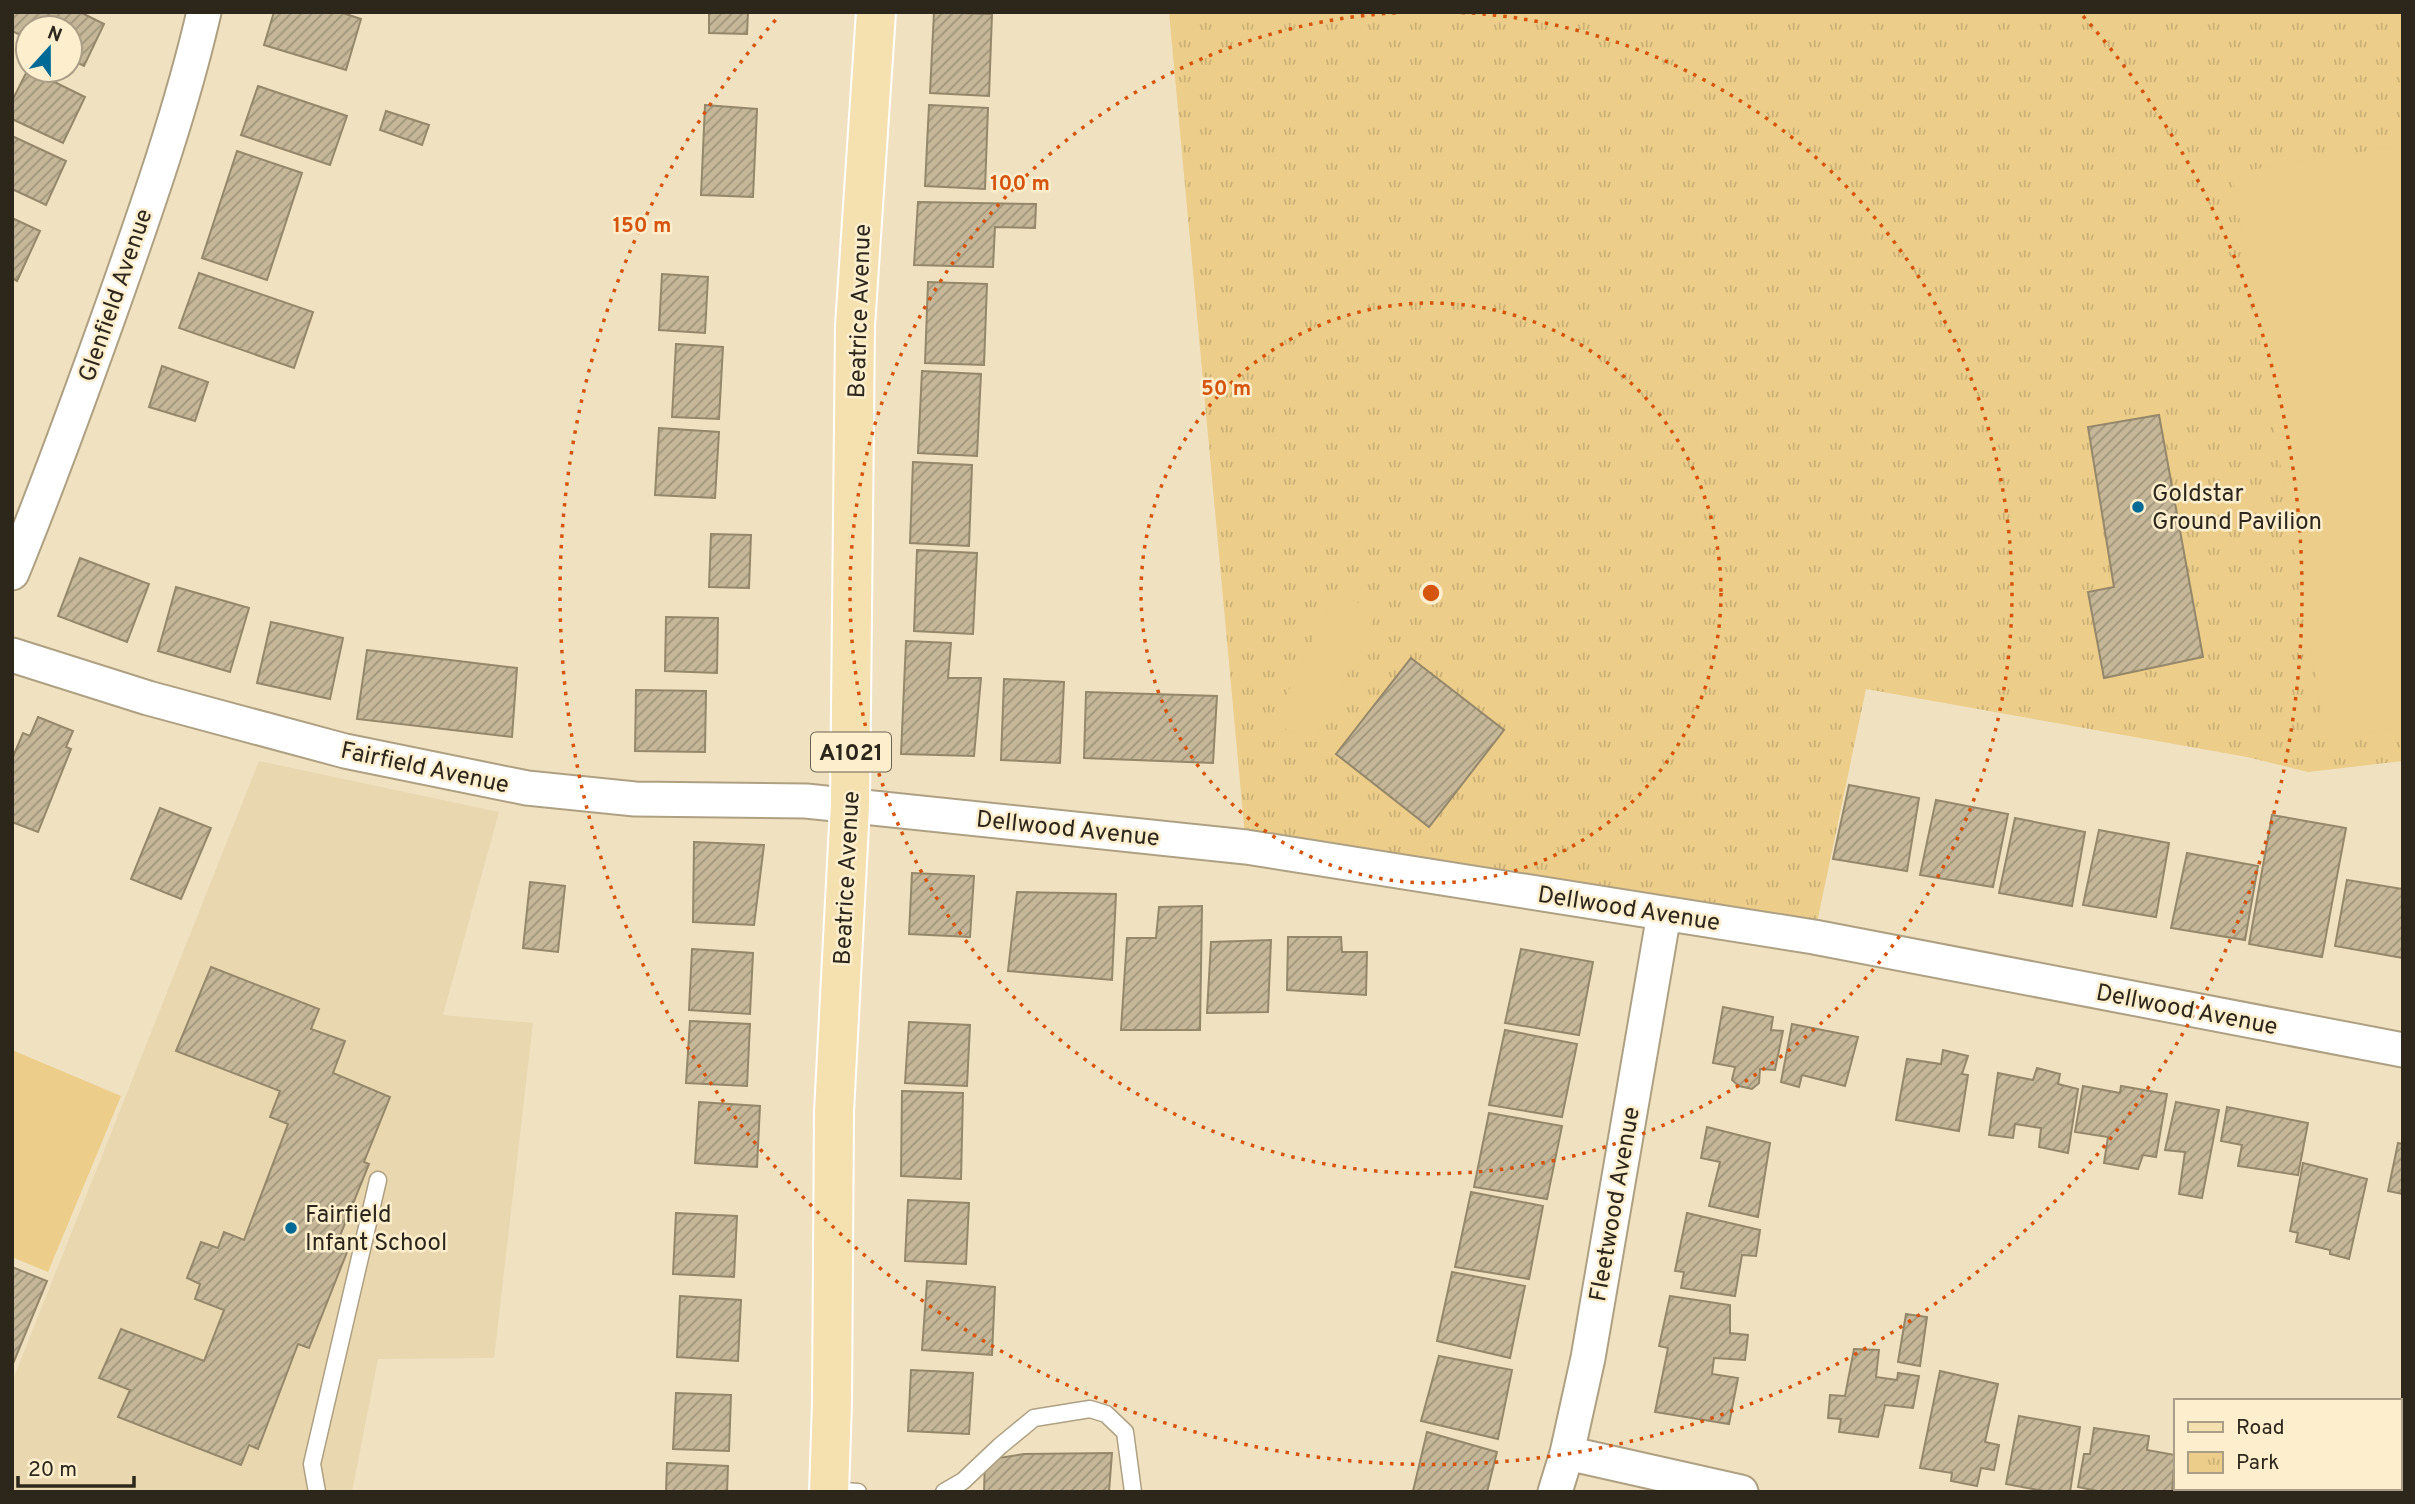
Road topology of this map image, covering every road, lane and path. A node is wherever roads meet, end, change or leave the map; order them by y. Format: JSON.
{"nodes":[{"id":1,"x":204,"y":12,"type":"edge"},
{"id":2,"x":876,"y":12,"type":"edge"},
{"id":3,"x":12,"y":573,"type":"edge"},
{"id":4,"x":12,"y":655,"type":"edge"},
{"id":5,"x":850,"y":805,"type":"junction"},
{"id":6,"x":1664,"y":914,"type":"junction"},
{"id":7,"x":2403,"y":1050,"type":"edge"},
{"id":8,"x":378,"y":1180,"type":"dead end"},
{"id":9,"x":1567,"y":1453,"type":"junction"},
{"id":10,"x":839,"y":1491,"type":"edge"},
{"id":11,"x":317,"y":1492,"type":"edge"},
{"id":12,"x":943,"y":1492,"type":"edge"},
{"id":13,"x":1133,"y":1492,"type":"edge"},
{"id":14,"x":1555,"y":1492,"type":"edge"},
{"id":15,"x":1741,"y":1492,"type":"edge"}],
"edges":[{"from":1,"to":3,"type":"street","name":"Glenfield Avenue"},
{"from":2,"to":5,"type":"main road","name":"Beatrice Avenue","number":"A1021"},
{"from":4,"to":5,"type":"street","name":"Fairfield Avenue"},
{"from":5,"to":6,"type":"street","name":"Dellwood Avenue"},
{"from":5,"to":10,"type":"main road","name":"Beatrice Avenue","number":"A1021"},
{"from":6,"to":7,"type":"street","name":"Dellwood Avenue"},
{"from":6,"to":9,"type":"street","name":"Fleetwood Avenue"},
{"from":8,"to":11,"type":"lane"},
{"from":9,"to":14,"type":"street","name":"Fleetwood Avenue"},
{"from":9,"to":15,"type":"street"},
{"from":12,"to":13,"type":"lane"}]}
